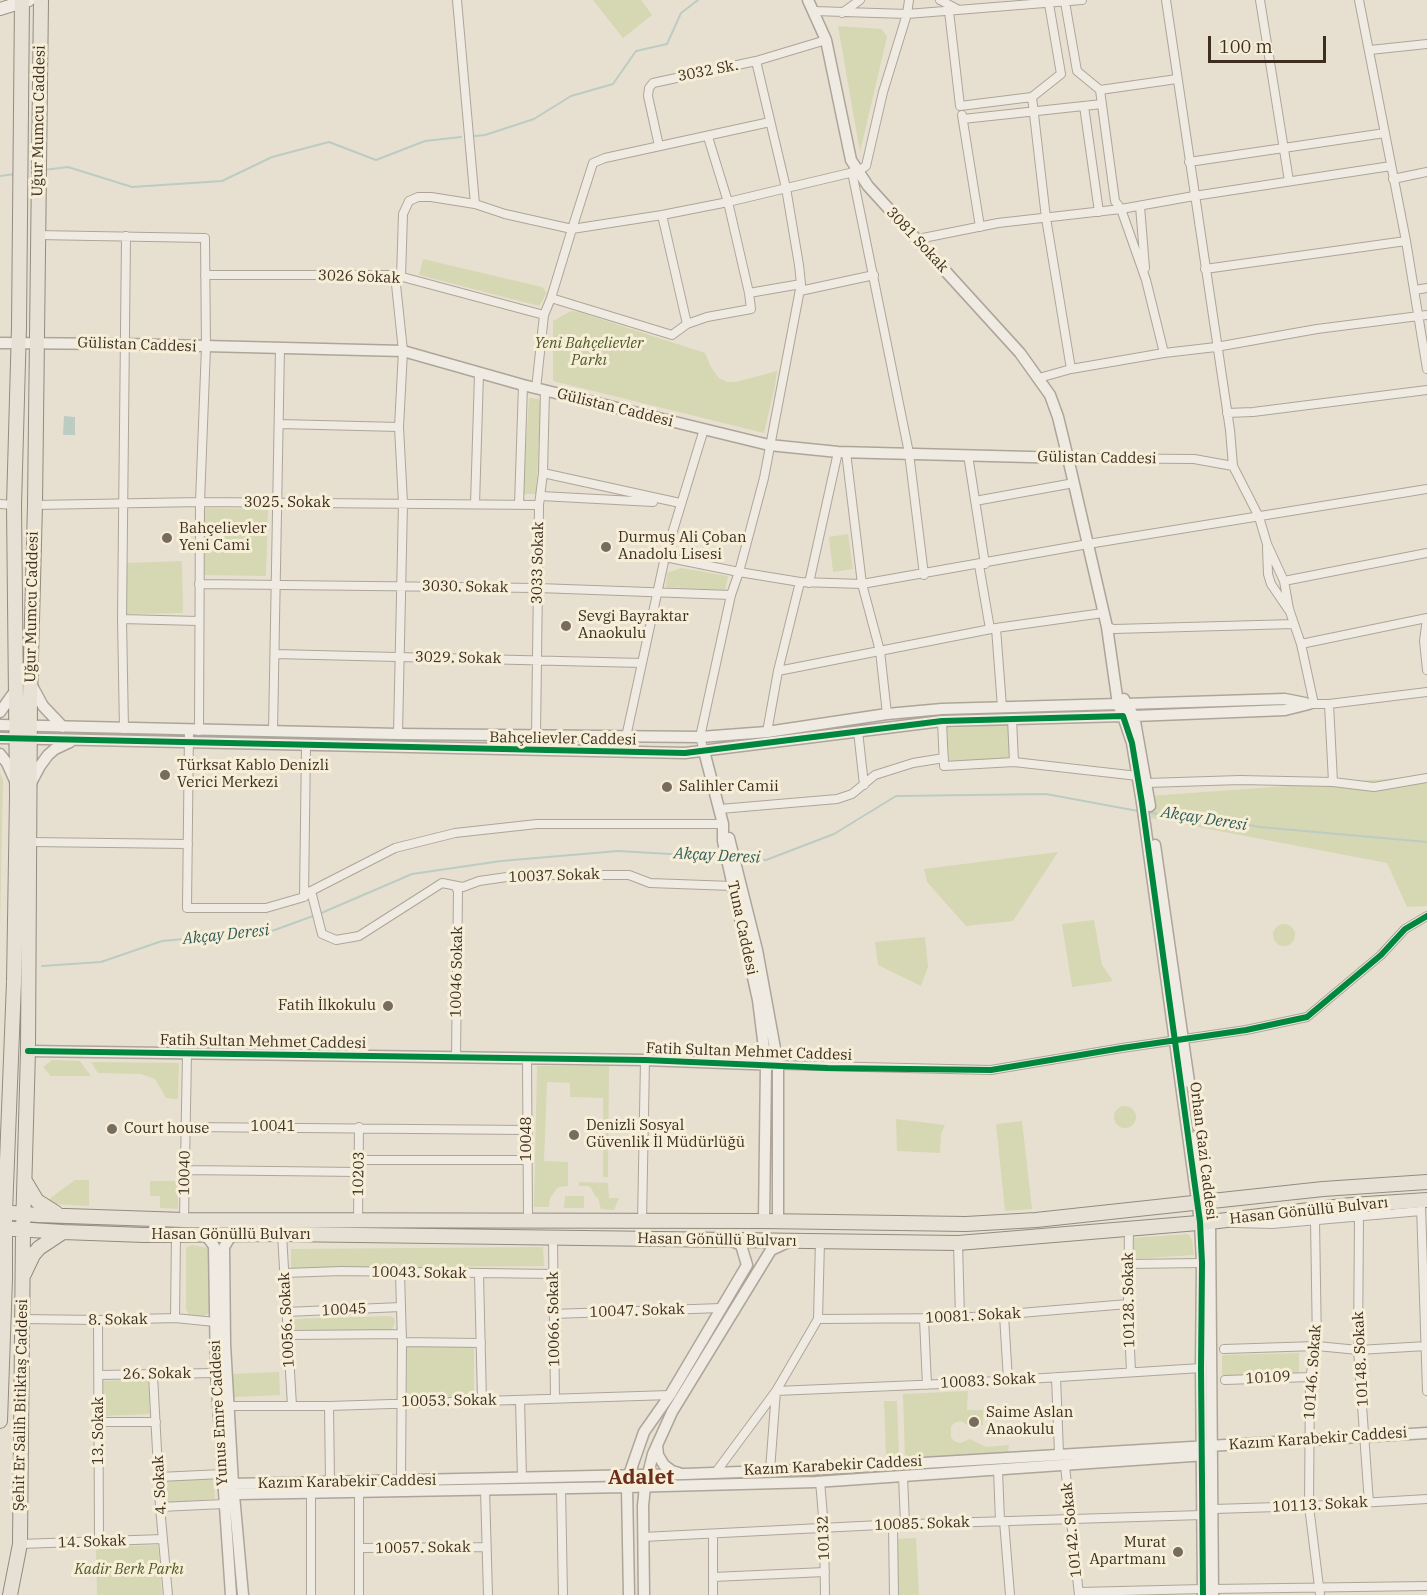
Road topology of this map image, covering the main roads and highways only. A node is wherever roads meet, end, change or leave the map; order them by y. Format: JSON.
{"nodes":[{"id":1,"x":41,"y":0,"type":"edge"},
{"id":2,"x":24,"y":1,"type":"edge"},
{"id":3,"x":0,"y":9,"type":"edge"},
{"id":4,"x":7,"y":504,"type":"edge"},
{"id":5,"x":24,"y":784,"type":"junction"},
{"id":6,"x":9,"y":1129,"type":"junction"},
{"id":7,"x":0,"y":1156,"type":"edge"},
{"id":8,"x":24,"y":1179,"type":"junction"},
{"id":9,"x":1427,"y":1182,"type":"edge"},
{"id":10,"x":1423,"y":1204,"type":"edge"},
{"id":11,"x":2,"y":1212,"type":"edge"},
{"id":12,"x":23,"y":1214,"type":"junction"},
{"id":13,"x":64,"y":1216,"type":"junction"},
{"id":14,"x":2,"y":1228,"type":"edge"},
{"id":15,"x":22,"y":1230,"type":"junction"},
{"id":16,"x":63,"y":1232,"type":"junction"},
{"id":17,"x":2,"y":1273,"type":"edge"},
{"id":18,"x":22,"y":1278,"type":"junction"},
{"id":19,"x":0,"y":1421,"type":"edge"},
{"id":20,"x":10,"y":1595,"type":"edge"}],
"edges":[{"from":1,"to":5,"type":"main road","name":"Uğur Mumcu Caddesi"},
{"from":2,"to":3,"type":"main road"},
{"from":2,"to":4,"type":"main road","name":"Uğur Mumcu Caddesi"},
{"from":4,"to":5,"type":"main road","name":"Uğur Mumcu Caddesi"},
{"from":5,"to":6,"type":"main road","name":"Uğur Mumcu Caddesi"},
{"from":5,"to":8,"type":"main road","name":"Uğur Mumcu Caddesi"},
{"from":6,"to":7,"type":"main road"},
{"from":6,"to":11,"type":"main road","name":"Uğur Mumcu Caddesi"},
{"from":8,"to":12,"type":"main road","name":"Uğur Mumcu Caddesi"},
{"from":8,"to":13,"type":"main road"},
{"from":9,"to":13,"type":"main road","name":"Hasan Gönüllü Bulvarı"},
{"from":10,"to":16,"type":"main road","name":"Hasan Gönüllü Bulvarı"},
{"from":11,"to":12,"type":"main road","name":"Hasan Gönüllü Bulvarı"},
{"from":11,"to":14,"type":"main road","name":"Şehit Er Salih Bitiktaş Caddesi"},
{"from":12,"to":13,"type":"main road","name":"Hasan Gönüllü Bulvarı"},
{"from":12,"to":15,"type":"main road","name":"Şehit Er Salih Bitiktaş Caddesi"},
{"from":14,"to":15,"type":"main road","name":"Hasan Gönüllü Bulvarı"},
{"from":14,"to":17,"type":"main road","name":"Şehit Er Salih Bitiktaş Caddesi"},
{"from":15,"to":16,"type":"main road","name":"Hasan Gönüllü Bulvarı"},
{"from":15,"to":18,"type":"main road","name":"Şehit Er Salih Bitiktaş Caddesi"},
{"from":16,"to":18,"type":"main road"},
{"from":17,"to":19,"type":"main road","name":"Şehit Er Salih Bitiktaş Caddesi"},
{"from":18,"to":20,"type":"main road","name":"Şehit Er Salih Bitiktaş Caddesi"}]}
